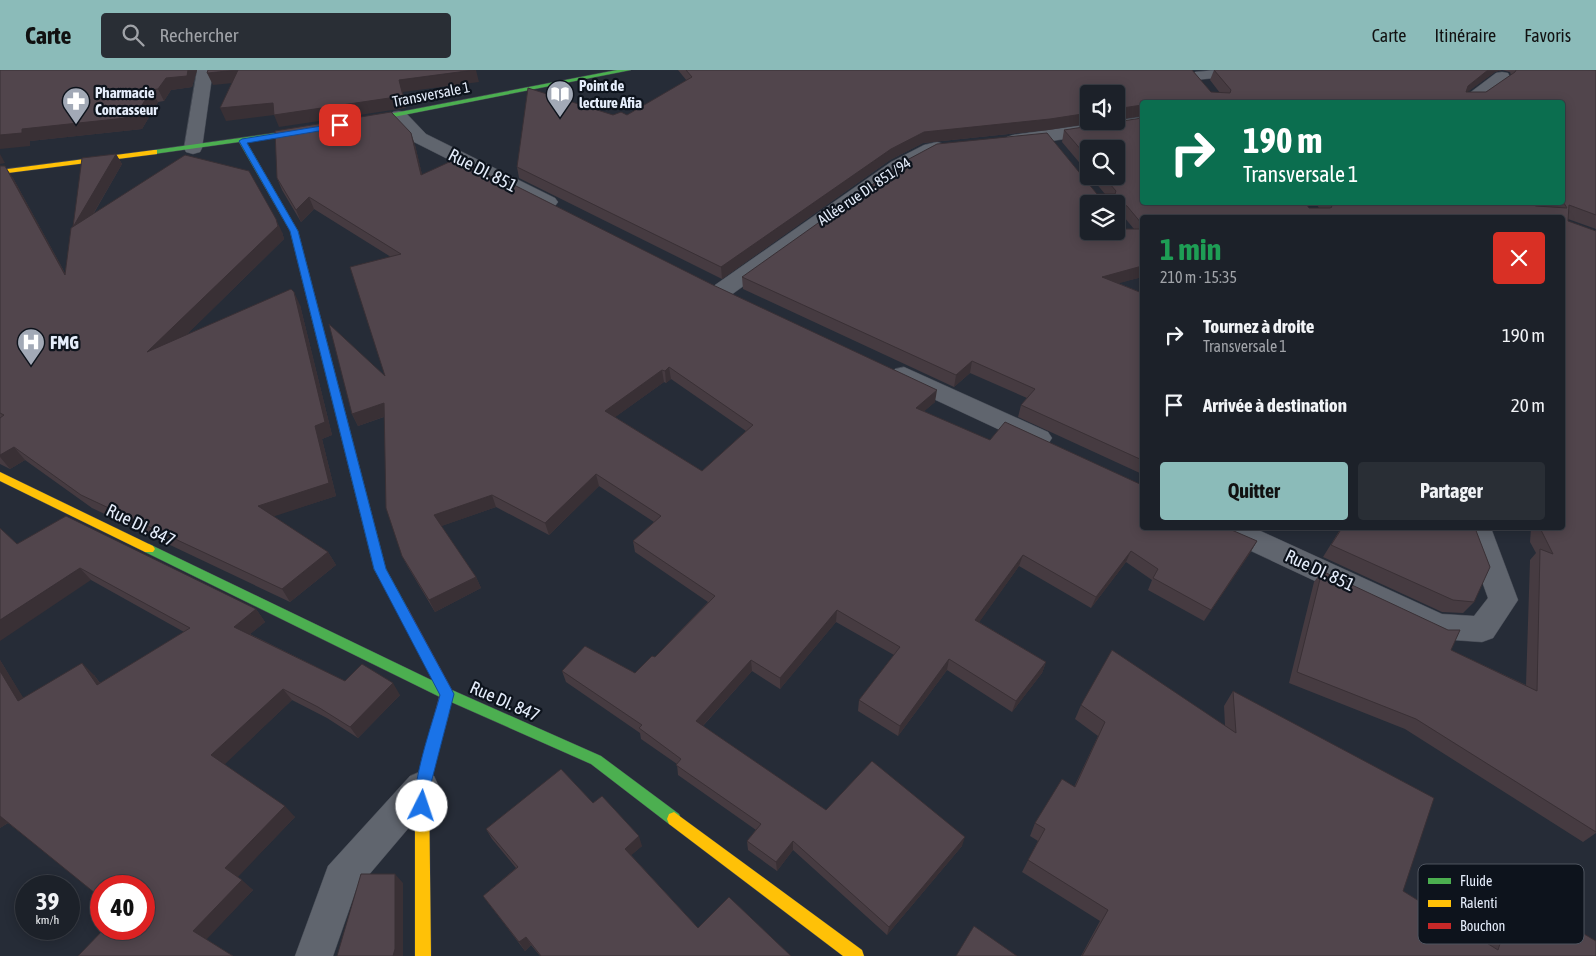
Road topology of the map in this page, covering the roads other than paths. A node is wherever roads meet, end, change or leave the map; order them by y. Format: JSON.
{"nodes":[{"id":1,"x":205,"y":70,"type":"edge"},
{"id":2,"x":628,"y":70,"type":"edge"},
{"id":3,"x":1256,"y":70,"type":"edge"},
{"id":4,"x":1193,"y":73,"type":"edge"},
{"id":5,"x":1502,"y":77,"type":"dead end"},
{"id":6,"x":1207,"y":89,"type":"edge"},
{"id":7,"x":1472,"y":100,"type":"edge"},
{"id":8,"x":399,"y":116,"type":"junction"},
{"id":9,"x":1140,"y":123,"type":"edge"},
{"id":10,"x":350,"y":124,"type":"edge"},
{"id":11,"x":320,"y":128,"type":"edge"},
{"id":12,"x":242,"y":141,"type":"junction"},
{"id":13,"x":1000,"y":142,"type":"edge"},
{"id":14,"x":951,"y":147,"type":"edge"},
{"id":15,"x":193,"y":148,"type":"junction"},
{"id":16,"x":0,"y":172,"type":"edge"},
{"id":17,"x":562,"y":209,"type":"edge"},
{"id":18,"x":723,"y":290,"type":"edge"},
{"id":19,"x":883,"y":365,"type":"edge"},
{"id":20,"x":1062,"y":449,"type":"edge"},
{"id":21,"x":0,"y":476,"type":"edge"},
{"id":22,"x":1233,"y":530,"type":"edge"},
{"id":23,"x":1478,"y":530,"type":"edge"},
{"id":24,"x":447,"y":694,"type":"junction"},
{"id":25,"x":422,"y":787,"type":"junction"},
{"id":26,"x":314,"y":956,"type":"edge"},
{"id":27,"x":423,"y":956,"type":"edge"},
{"id":28,"x":856,"y":956,"type":"edge"}],
"edges":[{"from":1,"to":15,"type":"street"},
{"from":2,"to":8,"type":"street","name":"Transversale 1"},
{"from":3,"to":4,"type":"lane"},
{"from":4,"to":6,"type":"street"},
{"from":5,"to":7,"type":"street"},
{"from":8,"to":10,"type":"street","name":"Transversale 1"},
{"from":8,"to":17,"type":"street","name":"Rue DI. 851"},
{"from":9,"to":13,"type":"street"},
{"from":11,"to":12,"type":"street"},
{"from":12,"to":15,"type":"street"},
{"from":12,"to":24,"type":"street"},
{"from":14,"to":18,"type":"street","name":"Allée rue DI. 851/94"},
{"from":15,"to":16,"type":"street"},
{"from":19,"to":20,"type":"street"},
{"from":21,"to":24,"type":"street","name":"Rue DI. 847"},
{"from":22,"to":23,"type":"street","name":"Rue DI. 851"},
{"from":24,"to":25,"type":"street"},
{"from":24,"to":28,"type":"street","name":"Rue DI. 847"},
{"from":25,"to":26,"type":"street"},
{"from":25,"to":27,"type":"street"}]}
